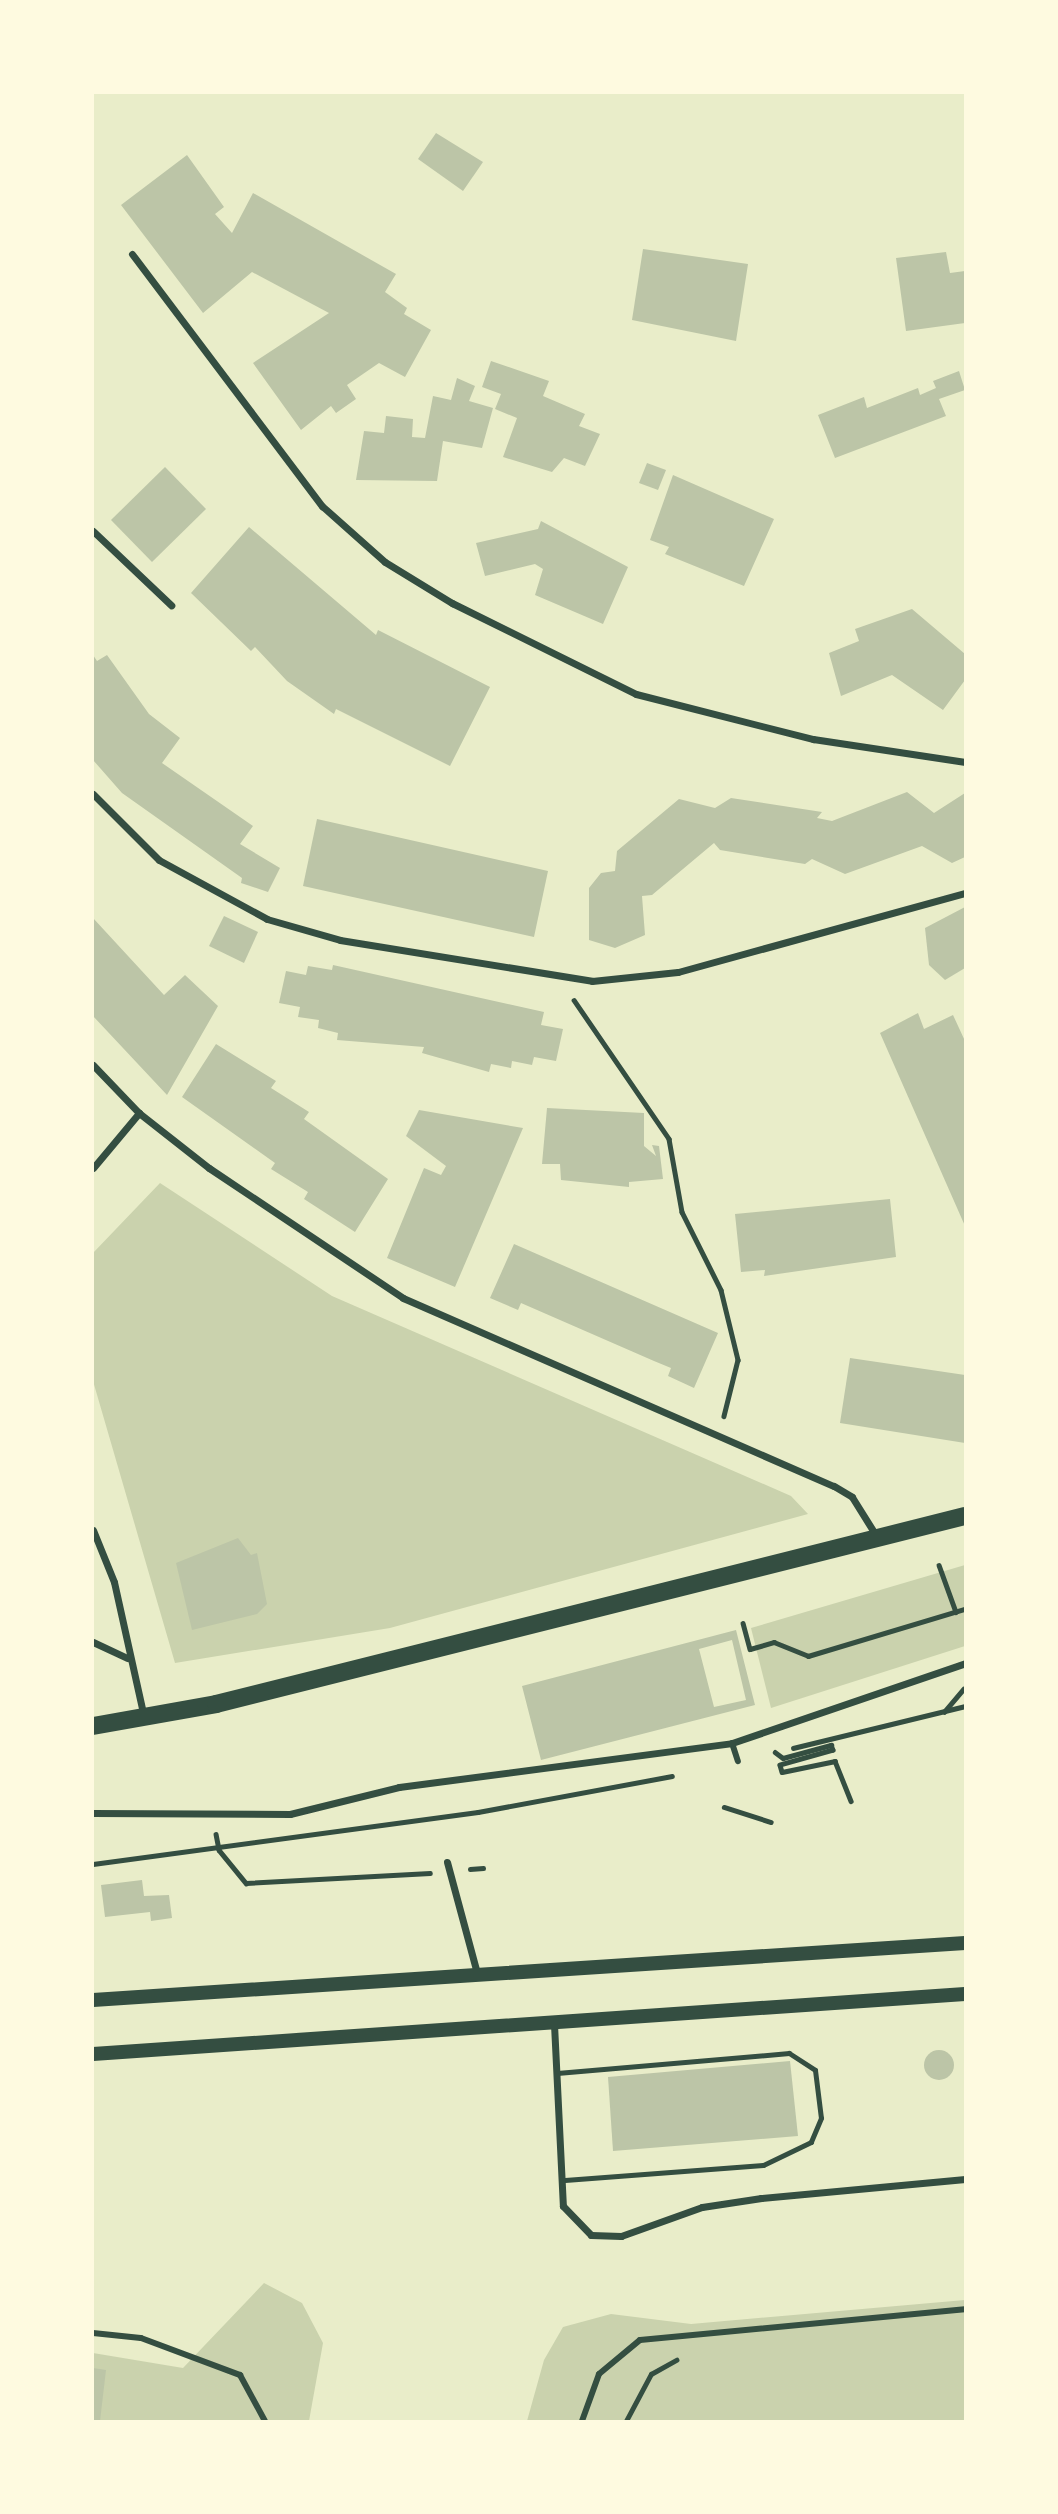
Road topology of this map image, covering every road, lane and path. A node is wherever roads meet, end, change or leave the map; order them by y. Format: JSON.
{"nodes":[{"id":1,"x":132,"y":254,"type":"dead end"},
{"id":2,"x":93,"y":531,"type":"edge"},
{"id":3,"x":171,"y":605,"type":"dead end"},
{"id":4,"x":965,"y":762,"type":"edge"},
{"id":5,"x":93,"y":794,"type":"edge"},
{"id":6,"x":965,"y":893,"type":"edge"},
{"id":7,"x":564,"y":976,"type":"junction"},
{"id":8,"x":93,"y":1065,"type":"edge"},
{"id":9,"x":139,"y":1113,"type":"junction"},
{"id":10,"x":93,"y":1168,"type":"edge"},
{"id":11,"x":723,"y":1416,"type":"dead end"},
{"id":12,"x":965,"y":1516,"type":"edge"},
{"id":13,"x":93,"y":1530,"type":"edge"},
{"id":14,"x":877,"y":1537,"type":"junction"},
{"id":15,"x":939,"y":1565,"type":"dead end"},
{"id":16,"x":965,"y":1609,"type":"edge"},
{"id":17,"x":956,"y":1612,"type":"junction"},
{"id":18,"x":743,"y":1623,"type":"dead end"},
{"id":19,"x":93,"y":1642,"type":"edge"},
{"id":20,"x":127,"y":1658,"type":"junction"},
{"id":21,"x":965,"y":1663,"type":"edge"},
{"id":22,"x":965,"y":1685,"type":"edge"},
{"id":23,"x":965,"y":1706,"type":"edge"},
{"id":24,"x":944,"y":1712,"type":"junction"},
{"id":25,"x":144,"y":1717,"type":"junction"},
{"id":26,"x":93,"y":1726,"type":"edge"},
{"id":27,"x":733,"y":1743,"type":"junction"},
{"id":28,"x":775,"y":1752,"type":"junction"},
{"id":29,"x":738,"y":1761,"type":"joint"},
{"id":30,"x":678,"y":1775,"type":"dead end"},
{"id":31,"x":851,"y":1801,"type":"dead end"},
{"id":32,"x":724,"y":1807,"type":"dead end"},
{"id":33,"x":93,"y":1813,"type":"edge"},
{"id":34,"x":771,"y":1822,"type":"dead end"},
{"id":35,"x":219,"y":1850,"type":"junction"},
{"id":36,"x":447,"y":1862,"type":"dead end"},
{"id":37,"x":93,"y":1864,"type":"edge"},
{"id":38,"x":450,"y":1871,"type":"junction"},
{"id":39,"x":965,"y":1943,"type":"edge"},
{"id":40,"x":477,"y":1973,"type":"junction"},
{"id":41,"x":965,"y":1994,"type":"edge"},
{"id":42,"x":93,"y":2000,"type":"edge"},
{"id":43,"x":554,"y":2024,"type":"junction"},
{"id":44,"x":93,"y":2054,"type":"edge"},
{"id":45,"x":557,"y":2073,"type":"junction"},
{"id":46,"x":965,"y":2179,"type":"edge"},
{"id":47,"x":562,"y":2180,"type":"junction"},
{"id":48,"x":965,"y":2309,"type":"edge"},
{"id":49,"x":93,"y":2333,"type":"edge"},
{"id":50,"x":688,"y":2356,"type":"dead end"},
{"id":51,"x":265,"y":2421,"type":"edge"},
{"id":52,"x":582,"y":2421,"type":"edge"},
{"id":53,"x":626,"y":2421,"type":"edge"}],
"edges":[{"from":1,"to":4,"type":"street"},
{"from":2,"to":3,"type":"street"},
{"from":5,"to":7,"type":"street"},
{"from":6,"to":7,"type":"street"},
{"from":7,"to":11,"type":"path"},
{"from":8,"to":9,"type":"street"},
{"from":9,"to":10,"type":"street"},
{"from":9,"to":14,"type":"street"},
{"from":12,"to":14,"type":"main road"},
{"from":13,"to":20,"type":"street"},
{"from":14,"to":25,"type":"main road"},
{"from":15,"to":17,"type":"path"},
{"from":16,"to":17,"type":"path"},
{"from":17,"to":18,"type":"path"},
{"from":19,"to":20,"type":"street"},
{"from":20,"to":25,"type":"street"},
{"from":21,"to":27,"type":"street"},
{"from":22,"to":24,"type":"path"},
{"from":23,"to":24,"type":"path"},
{"from":24,"to":28,"type":"path"},
{"from":25,"to":26,"type":"main road"},
{"from":27,"to":29,"type":"street"},
{"from":27,"to":33,"type":"street"},
{"from":28,"to":29,"type":"path"},
{"from":28,"to":31,"type":"path"},
{"from":30,"to":35,"type":"path"},
{"from":32,"to":34,"type":"path"},
{"from":35,"to":37,"type":"path"},
{"from":35,"to":38,"type":"path"},
{"from":36,"to":38,"type":"street"},
{"from":38,"to":40,"type":"street"},
{"from":39,"to":40,"type":"main road"},
{"from":40,"to":42,"type":"main road"},
{"from":41,"to":43,"type":"main road"},
{"from":43,"to":44,"type":"main road"},
{"from":43,"to":45,"type":"street"},
{"from":45,"to":47,"type":"street"},
{"from":45,"to":47,"type":"lane"},
{"from":46,"to":47,"type":"street"},
{"from":48,"to":52,"type":"street"},
{"from":49,"to":51,"type":"street"},
{"from":50,"to":53,"type":"path"}]}
